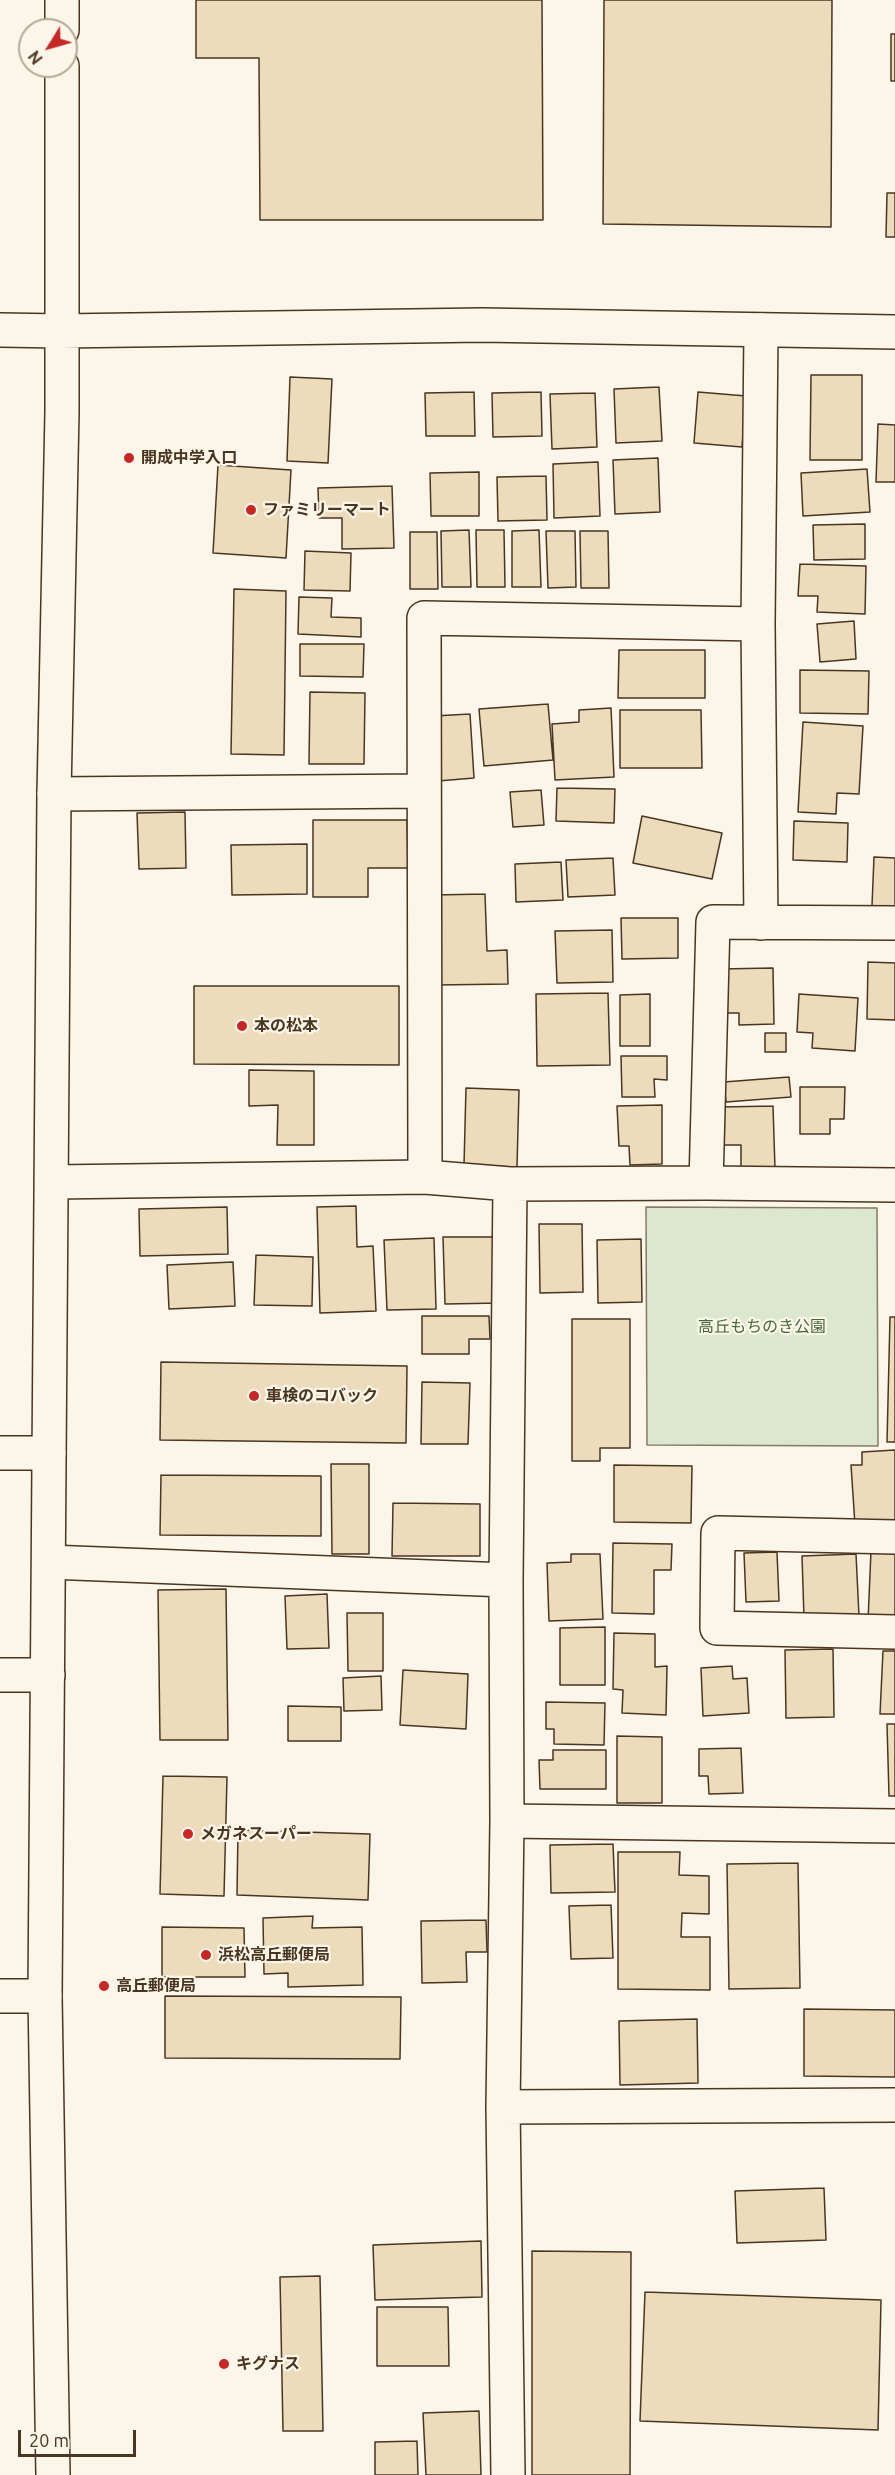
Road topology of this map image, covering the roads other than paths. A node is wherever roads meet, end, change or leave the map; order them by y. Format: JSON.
{"nodes":[{"id":1,"x":62,"y":0,"type":"edge"},
{"id":2,"x":62,"y":18,"type":"edge"},
{"id":3,"x":62,"y":78,"type":"edge"},
{"id":4,"x":0,"y":330,"type":"edge"},
{"id":5,"x":761,"y":330,"type":"junction"},
{"id":6,"x":62,"y":331,"type":"junction"},
{"id":7,"x":895,"y":332,"type":"edge"},
{"id":8,"x":758,"y":624,"type":"junction"},
{"id":9,"x":424,"y":790,"type":"junction"},
{"id":10,"x":54,"y":794,"type":"junction"},
{"id":11,"x":761,"y":923,"type":"junction"},
{"id":12,"x":895,"y":923,"type":"edge"},
{"id":13,"x":424,"y":1177,"type":"junction"},
{"id":14,"x":53,"y":1182,"type":"junction"},
{"id":15,"x":706,"y":1183,"type":"junction"},
{"id":16,"x":510,"y":1184,"type":"junction"},
{"id":17,"x":895,"y":1185,"type":"edge"},
{"id":18,"x":0,"y":1453,"type":"edge"},
{"id":19,"x":49,"y":1453,"type":"junction"},
{"id":20,"x":895,"y":1537,"type":"edge"},
{"id":21,"x":49,"y":1562,"type":"junction"},
{"id":22,"x":506,"y":1580,"type":"junction"},
{"id":23,"x":895,"y":1632,"type":"edge"},
{"id":24,"x":48,"y":1675,"type":"junction"},
{"id":25,"x":0,"y":1676,"type":"edge"},
{"id":26,"x":507,"y":1821,"type":"junction"},
{"id":27,"x":895,"y":1826,"type":"edge"},
{"id":28,"x":0,"y":1996,"type":"edge"},
{"id":29,"x":45,"y":1996,"type":"junction"},
{"id":30,"x":895,"y":2105,"type":"edge"},
{"id":31,"x":503,"y":2107,"type":"junction"},
{"id":32,"x":52,"y":2475,"type":"edge"},
{"id":33,"x":508,"y":2475,"type":"edge"}],
"edges":[{"from":1,"to":2,"type":"street"},
{"from":3,"to":6,"type":"street"},
{"from":4,"to":6,"type":"street"},
{"from":5,"to":6,"type":"street"},
{"from":5,"to":7,"type":"street"},
{"from":5,"to":8,"type":"street"},
{"from":6,"to":10,"type":"street"},
{"from":8,"to":9,"type":"street"},
{"from":8,"to":11,"type":"street"},
{"from":9,"to":10,"type":"street"},
{"from":9,"to":13,"type":"street"},
{"from":10,"to":14,"type":"street"},
{"from":11,"to":12,"type":"street"},
{"from":11,"to":15,"type":"street"},
{"from":13,"to":14,"type":"street"},
{"from":13,"to":16,"type":"street"},
{"from":14,"to":19,"type":"street"},
{"from":15,"to":16,"type":"street"},
{"from":15,"to":17,"type":"street"},
{"from":16,"to":22,"type":"street"},
{"from":18,"to":19,"type":"street"},
{"from":19,"to":21,"type":"street"},
{"from":20,"to":23,"type":"street"},
{"from":21,"to":22,"type":"street"},
{"from":21,"to":24,"type":"street"},
{"from":22,"to":26,"type":"street"},
{"from":24,"to":25,"type":"street"},
{"from":24,"to":29,"type":"street"},
{"from":26,"to":27,"type":"street"},
{"from":26,"to":31,"type":"street"},
{"from":28,"to":29,"type":"street"},
{"from":29,"to":32,"type":"street"},
{"from":30,"to":31,"type":"street"},
{"from":31,"to":33,"type":"street"}]}
